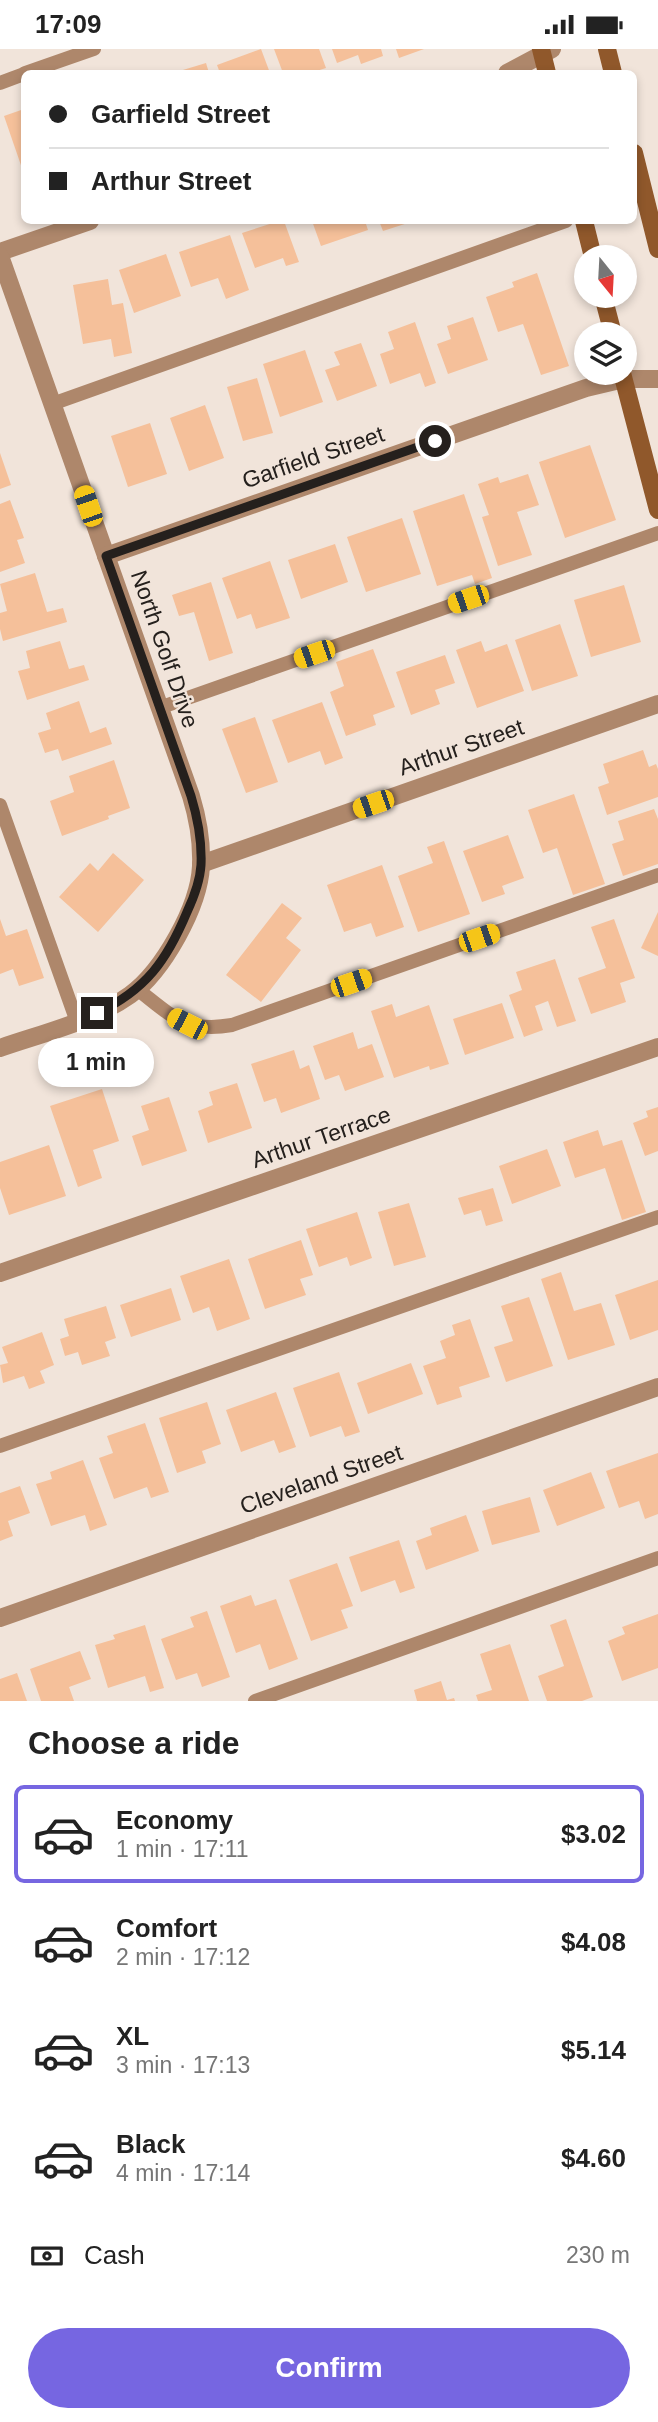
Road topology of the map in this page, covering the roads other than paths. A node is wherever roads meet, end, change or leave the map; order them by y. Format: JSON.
{"nodes":[{"id":1,"x":94,"y":49,"type":"edge"},
{"id":2,"x":607,"y":49,"type":"edge"},
{"id":3,"x":545,"y":50,"type":"edge"},
{"id":4,"x":36,"y":70,"type":"edge"},
{"id":5,"x":512,"y":70,"type":"edge"},
{"id":6,"x":547,"y":70,"type":"edge"},
{"id":7,"x":612,"y":70,"type":"edge"},
{"id":8,"x":21,"y":75,"type":"edge"},
{"id":9,"x":0,"y":83,"type":"edge"},
{"id":10,"x":637,"y":165,"type":"edge"},
{"id":11,"x":82,"y":224,"type":"edge"},
{"id":12,"x":558,"y":224,"type":"edge"},
{"id":13,"x":585,"y":224,"type":"edge"},
{"id":14,"x":590,"y":245,"type":"edge"},
{"id":15,"x":658,"y":249,"type":"edge"},
{"id":16,"x":0,"y":254,"type":"edge"},
{"id":17,"x":637,"y":377,"type":"edge"},
{"id":18,"x":658,"y":379,"type":"edge"},
{"id":19,"x":595,"y":385,"type":"edge"},
{"id":20,"x":625,"y":385,"type":"edge"},
{"id":21,"x":52,"y":404,"type":"junction"},
{"id":22,"x":658,"y":510,"type":"edge"},
{"id":23,"x":658,"y":533,"type":"edge"},
{"id":24,"x":106,"y":556,"type":"junction"},
{"id":25,"x":658,"y":704,"type":"edge"},
{"id":26,"x":159,"y":708,"type":"junction"},
{"id":27,"x":0,"y":805,"type":"edge"},
{"id":28,"x":201,"y":864,"type":"junction"},
{"id":29,"x":658,"y":875,"type":"edge"},
{"id":30,"x":137,"y":989,"type":"junction"},
{"id":31,"x":77,"y":1022,"type":"junction"},
{"id":32,"x":658,"y":1047,"type":"edge"},
{"id":33,"x":0,"y":1048,"type":"edge"},
{"id":34,"x":658,"y":1217,"type":"edge"},
{"id":35,"x":0,"y":1273,"type":"edge"},
{"id":36,"x":658,"y":1387,"type":"edge"},
{"id":37,"x":0,"y":1446,"type":"edge"},
{"id":38,"x":658,"y":1558,"type":"edge"},
{"id":39,"x":0,"y":1618,"type":"edge"},
{"id":40,"x":255,"y":1701,"type":"edge"}],
"edges":[{"from":1,"to":4,"type":"lane"},
{"from":2,"to":7,"type":"street"},
{"from":3,"to":5,"type":"street"},
{"from":3,"to":6,"type":"street"},
{"from":8,"to":9,"type":"lane"},
{"from":10,"to":15,"type":"street"},
{"from":11,"to":16,"type":"street"},
{"from":12,"to":21,"type":"lane"},
{"from":13,"to":14,"type":"street"},
{"from":16,"to":21,"type":"street","name":"North Golf Drive"},
{"from":17,"to":18,"type":"street","name":"Garfield Street"},
{"from":19,"to":24,"type":"street","name":"Garfield Street"},
{"from":20,"to":22,"type":"street"},
{"from":21,"to":24,"type":"street","name":"North Golf Drive"},
{"from":23,"to":26,"type":"lane"},
{"from":24,"to":26,"type":"street","name":"North Golf Drive"},
{"from":25,"to":28,"type":"street","name":"Arthur Street"},
{"from":26,"to":28,"type":"street","name":"North Golf Drive"},
{"from":27,"to":31,"type":"lane"},
{"from":28,"to":30,"type":"street"},
{"from":29,"to":30,"type":"lane"},
{"from":30,"to":31,"type":"street"},
{"from":31,"to":33,"type":"street"},
{"from":32,"to":35,"type":"street","name":"Arthur Terrace"},
{"from":34,"to":37,"type":"lane"},
{"from":36,"to":39,"type":"street","name":"Cleveland Street"},
{"from":38,"to":40,"type":"lane"}]}
